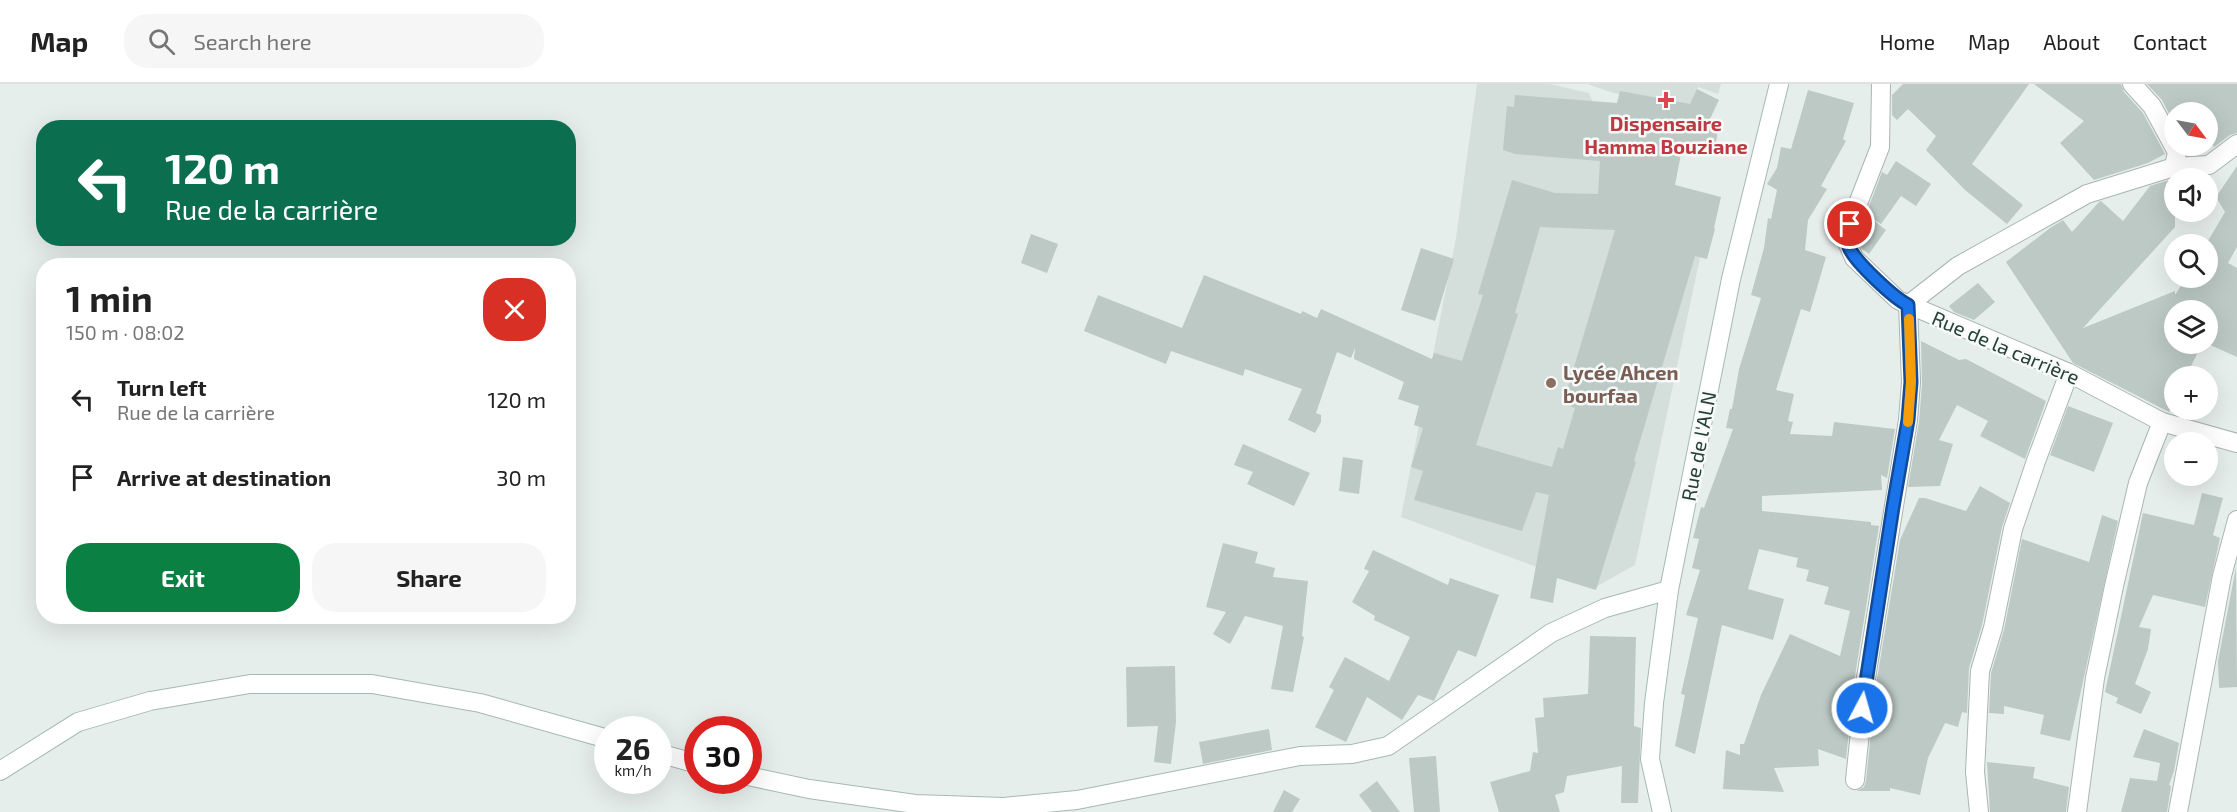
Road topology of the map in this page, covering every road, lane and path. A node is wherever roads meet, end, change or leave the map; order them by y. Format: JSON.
{"nodes":[{"id":1,"x":1779,"y":84,"type":"edge"},
{"id":2,"x":1881,"y":84,"type":"edge"},
{"id":3,"x":2132,"y":84,"type":"edge"},
{"id":4,"x":2237,"y":144,"type":"edge"},
{"id":5,"x":2174,"y":167,"type":"junction"},
{"id":6,"x":1908,"y":305,"type":"junction"},
{"id":7,"x":2069,"y":373,"type":"junction"},
{"id":8,"x":2162,"y":422,"type":"junction"},
{"id":9,"x":2236,"y":439,"type":"edge"},
{"id":10,"x":2237,"y":520,"type":"edge"},
{"id":11,"x":1669,"y":590,"type":"junction"},
{"id":12,"x":594,"y":735,"type":"edge"},
{"id":13,"x":0,"y":771,"type":"edge"},
{"id":14,"x":762,"y":779,"type":"edge"},
{"id":15,"x":1855,"y":780,"type":"dead end"},
{"id":16,"x":1662,"y":812,"type":"edge"},
{"id":17,"x":1979,"y":812,"type":"edge"},
{"id":18,"x":2077,"y":812,"type":"edge"},
{"id":19,"x":2178,"y":812,"type":"edge"}],
"edges":[{"from":1,"to":11,"type":"street","name":"Rue de l'ALN"},
{"from":2,"to":6,"type":"street","name":"Rue de la carrière"},
{"from":3,"to":5,"type":"street"},
{"from":4,"to":5,"type":"street"},
{"from":5,"to":6,"type":"street"},
{"from":6,"to":7,"type":"street","name":"Rue de la carrière"},
{"from":6,"to":15,"type":"street"},
{"from":7,"to":8,"type":"street","name":"Rue de la carrière"},
{"from":7,"to":17,"type":"street"},
{"from":8,"to":9,"type":"street","name":"Rue de la carrière"},
{"from":8,"to":18,"type":"street"},
{"from":10,"to":19,"type":"street"},
{"from":11,"to":14,"type":"street"},
{"from":11,"to":16,"type":"street","name":"Rue de l'ALN"},
{"from":12,"to":13,"type":"street"}]}
